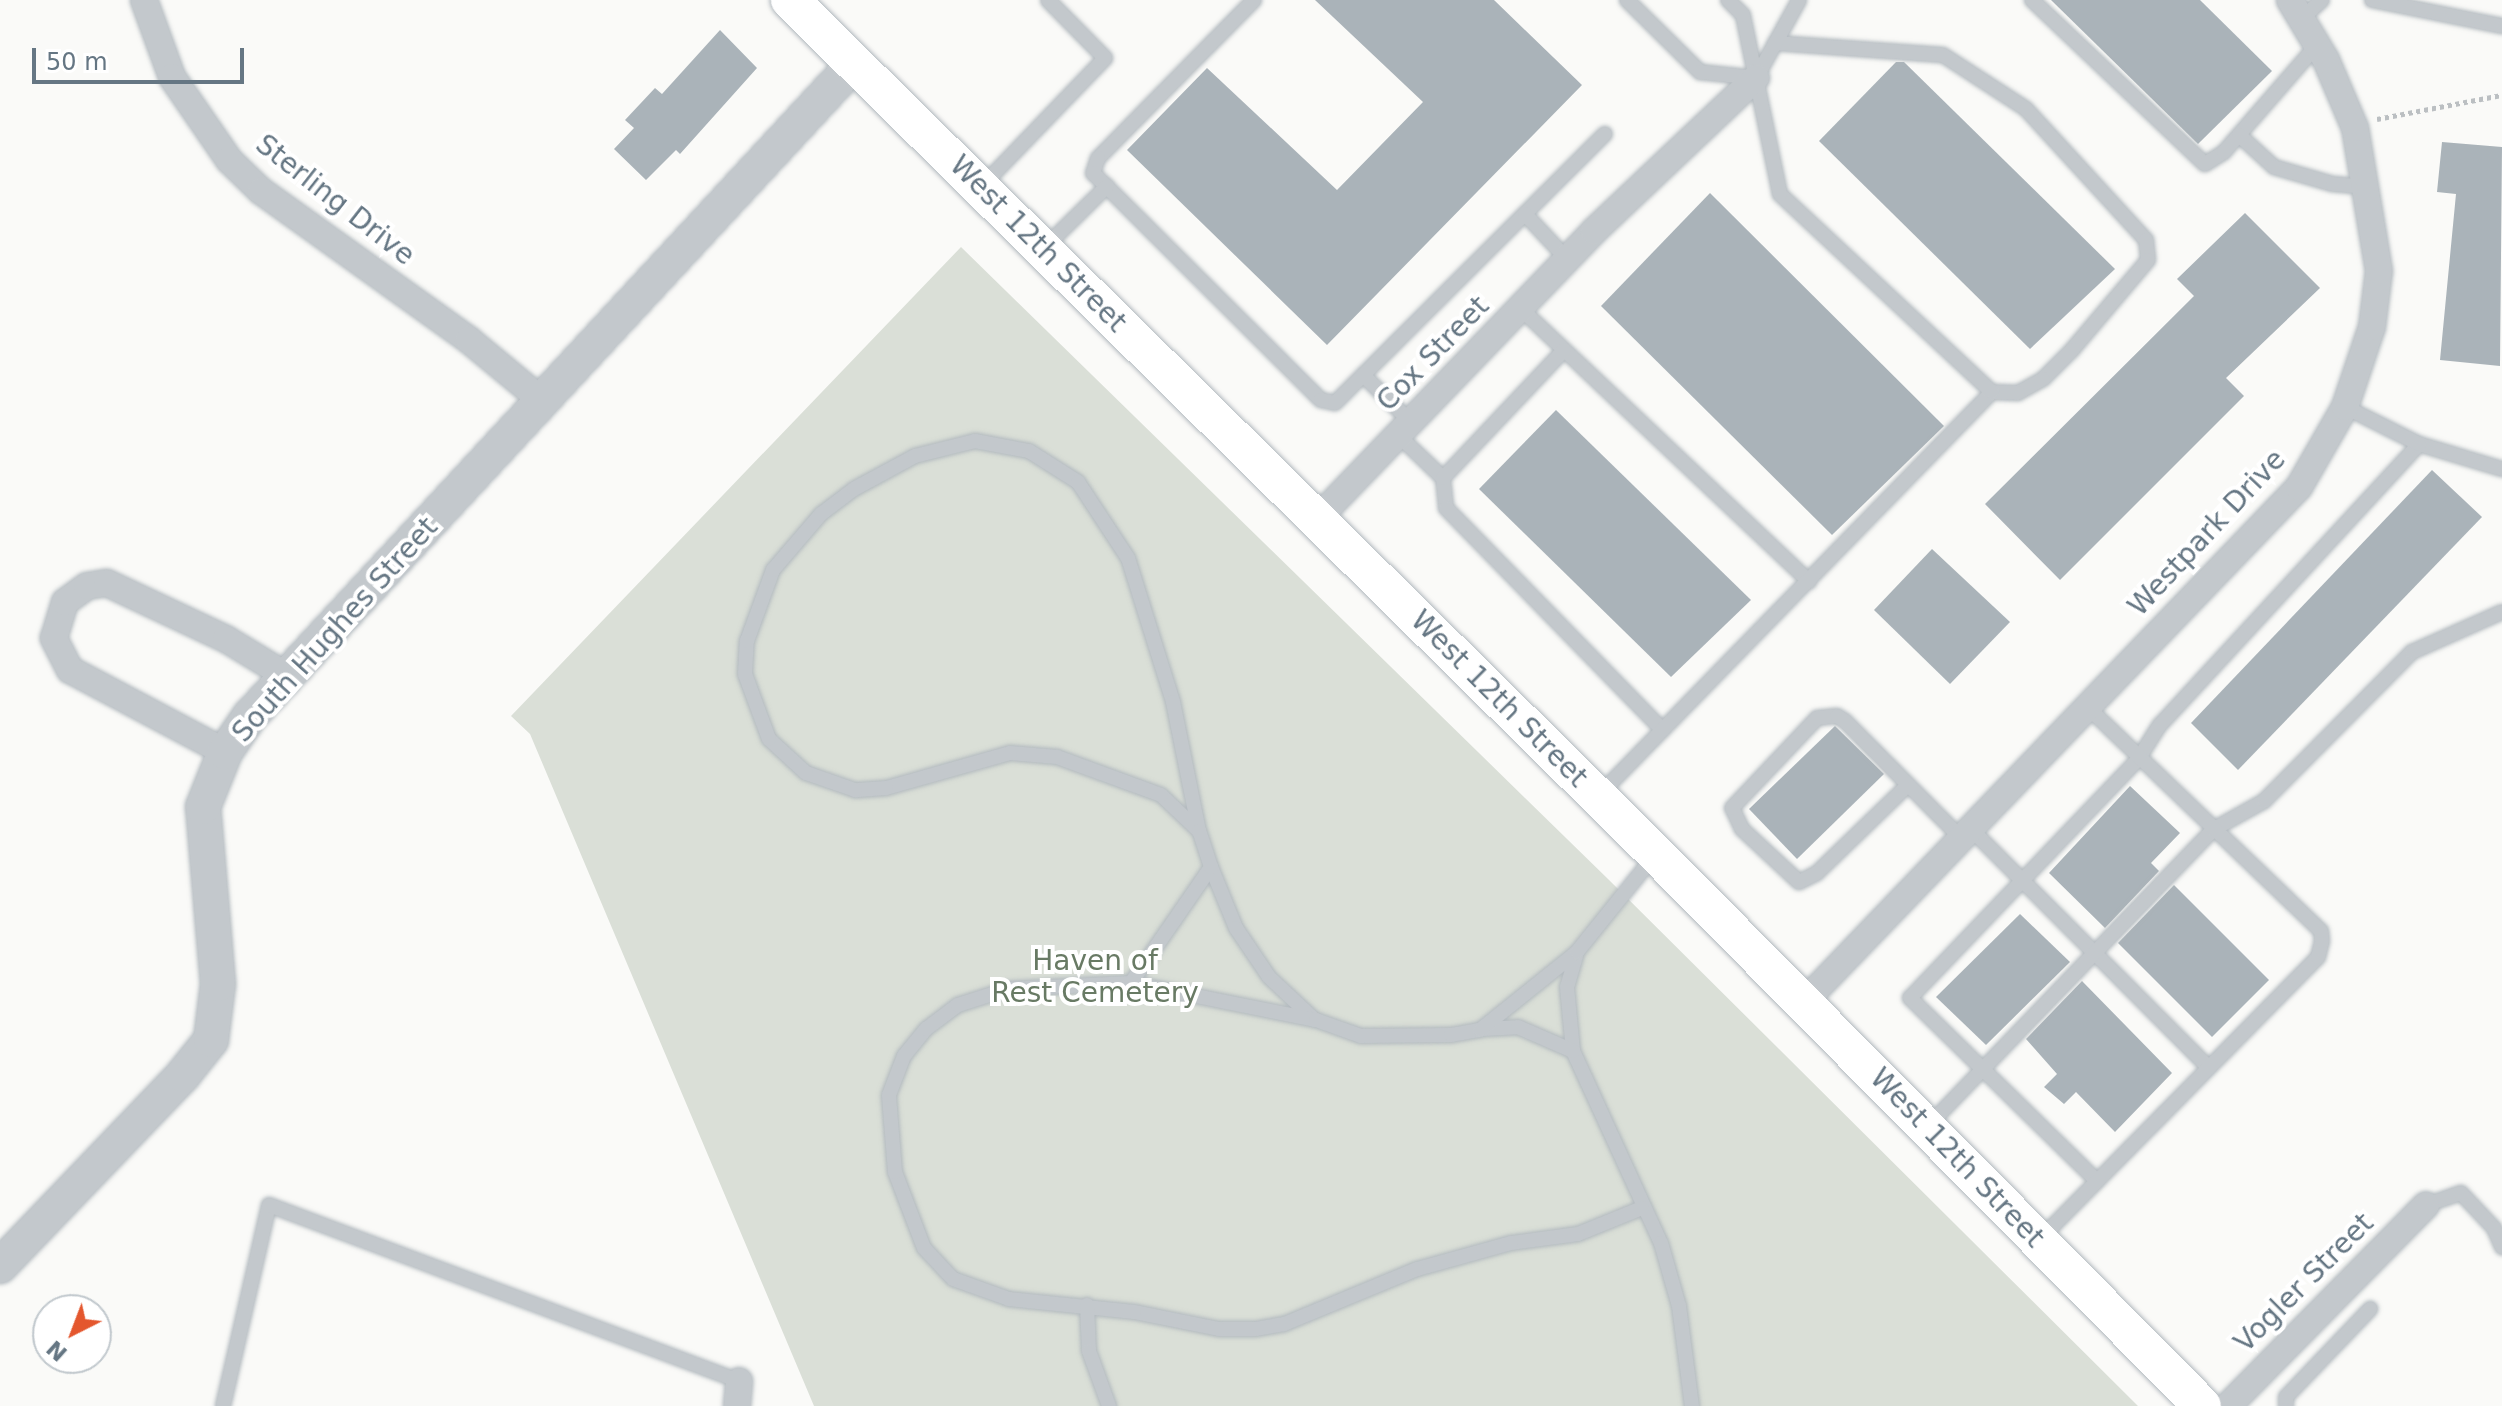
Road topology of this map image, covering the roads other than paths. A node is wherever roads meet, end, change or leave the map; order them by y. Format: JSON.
{"nodes":[{"id":1,"x":144,"y":0,"type":"edge"},
{"id":2,"x":790,"y":0,"type":"edge"},
{"id":3,"x":1048,"y":0,"type":"edge"},
{"id":4,"x":1254,"y":0,"type":"edge"},
{"id":5,"x":1627,"y":0,"type":"edge"},
{"id":6,"x":1728,"y":0,"type":"edge"},
{"id":7,"x":1799,"y":0,"type":"edge"},
{"id":8,"x":2032,"y":0,"type":"edge"},
{"id":9,"x":2322,"y":0,"type":"edge"},
{"id":10,"x":2372,"y":0,"type":"edge"},
{"id":11,"x":2296,"y":9,"type":"edge"},
{"id":12,"x":2502,"y":26,"type":"edge"},
{"id":13,"x":1775,"y":43,"type":"junction"},
{"id":14,"x":2317,"y":45,"type":"junction"},
{"id":15,"x":854,"y":64,"type":"junction"},
{"id":16,"x":1756,"y":78,"type":"junction"},
{"id":17,"x":1605,"y":134,"type":"dead end"},
{"id":18,"x":2239,"y":135,"type":"junction"},
{"id":19,"x":1107,"y":186,"type":"junction"},
{"id":20,"x":981,"y":187,"type":"junction"},
{"id":21,"x":2367,"y":187,"type":"junction"},
{"id":22,"x":1525,"y":214,"type":"junction"},
{"id":23,"x":1042,"y":250,"type":"junction"},
{"id":24,"x":1567,"y":259,"type":"junction"},
{"id":25,"x":1520,"y":308,"type":"junction"},
{"id":26,"x":1564,"y":350,"type":"junction"},
{"id":27,"x":1363,"y":375,"type":"junction"},
{"id":28,"x":1992,"y":392,"type":"junction"},
{"id":29,"x":545,"y":403,"type":"junction"},
{"id":30,"x":2345,"y":407,"type":"junction"},
{"id":31,"x":1405,"y":429,"type":"junction"},
{"id":32,"x":2419,"y":444,"type":"junction"},
{"id":33,"x":2502,"y":469,"type":"edge"},
{"id":34,"x":1443,"y":478,"type":"junction"},
{"id":35,"x":1317,"y":519,"type":"junction"},
{"id":36,"x":1809,"y":581,"type":"junction"},
{"id":37,"x":2502,"y":612,"type":"edge"},
{"id":38,"x":287,"y":676,"type":"junction"},
{"id":39,"x":2086,"y":706,"type":"junction"},
{"id":40,"x":1663,"y":730,"type":"junction"},
{"id":41,"x":225,"y":752,"type":"junction"},
{"id":42,"x":2139,"y":758,"type":"junction"},
{"id":43,"x":1908,"y":785,"type":"junction"},
{"id":44,"x":1598,"y":797,"type":"junction"},
{"id":45,"x":2214,"y":829,"type":"junction"},
{"id":46,"x":1199,"y":831,"type":"junction"},
{"id":47,"x":1966,"y":834,"type":"junction"},
{"id":48,"x":1656,"y":854,"type":"junction"},
{"id":49,"x":1211,"y":867,"type":"junction"},
{"id":50,"x":2023,"y":880,"type":"junction"},
{"id":51,"x":1577,"y":952,"type":"junction"},
{"id":52,"x":2094,"y":952,"type":"junction"},
{"id":53,"x":1131,"y":983,"type":"junction"},
{"id":54,"x":1804,"y":1002,"type":"junction"},
{"id":55,"x":1316,"y":1020,"type":"junction"},
{"id":56,"x":1480,"y":1030,"type":"junction"},
{"id":57,"x":1573,"y":1051,"type":"junction"},
{"id":58,"x":2209,"y":1068,"type":"junction"},
{"id":59,"x":1983,"y":1069,"type":"junction"},
{"id":60,"x":1927,"y":1126,"type":"junction"},
{"id":61,"x":2097,"y":1181,"type":"junction"},
{"id":62,"x":2426,"y":1205,"type":"joint"},
{"id":63,"x":1642,"y":1208,"type":"junction"},
{"id":64,"x":2038,"y":1240,"type":"junction"},
{"id":65,"x":2502,"y":1247,"type":"edge"},
{"id":66,"x":0,"y":1266,"type":"edge"},
{"id":67,"x":1087,"y":1305,"type":"junction"},
{"id":68,"x":2370,"y":1309,"type":"dead end"},
{"id":69,"x":738,"y":1393,"type":"edge"},
{"id":70,"x":223,"y":1406,"type":"edge"},
{"id":71,"x":1109,"y":1406,"type":"edge"},
{"id":72,"x":1692,"y":1406,"type":"edge"},
{"id":73,"x":2202,"y":1406,"type":"edge"},
{"id":74,"x":2228,"y":1406,"type":"edge"},
{"id":75,"x":2286,"y":1406,"type":"edge"}],
"edges":[{"from":1,"to":29,"type":"street","name":"Sterling Drive"},
{"from":2,"to":15,"type":"main road","name":"West 12th Street"},
{"from":3,"to":20,"type":"lane"},
{"from":4,"to":19,"type":"lane"},
{"from":5,"to":16,"type":"lane"},
{"from":6,"to":16,"type":"lane"},
{"from":7,"to":13,"type":"lane"},
{"from":8,"to":18,"type":"lane"},
{"from":9,"to":11,"type":"lane"},
{"from":10,"to":12,"type":"lane"},
{"from":11,"to":14,"type":"street","name":"Westpark Drive"},
{"from":13,"to":16,"type":"lane"},
{"from":13,"to":28,"type":"lane"},
{"from":14,"to":18,"type":"lane"},
{"from":14,"to":21,"type":"street","name":"Westpark Drive"},
{"from":15,"to":20,"type":"main road","name":"West 12th Street"},
{"from":15,"to":29,"type":"street","name":"South Hughes Street"},
{"from":16,"to":24,"type":"street","name":"Cox Street"},
{"from":16,"to":28,"type":"lane"},
{"from":17,"to":22,"type":"lane"},
{"from":18,"to":21,"type":"lane"},
{"from":19,"to":23,"type":"lane"},
{"from":19,"to":27,"type":"lane"},
{"from":20,"to":23,"type":"main road","name":"West 12th Street"},
{"from":21,"to":30,"type":"street","name":"Westpark Drive"},
{"from":22,"to":24,"type":"lane"},
{"from":22,"to":27,"type":"lane"},
{"from":23,"to":35,"type":"main road","name":"West 12th Street"},
{"from":24,"to":25,"type":"street","name":"Cox Street"},
{"from":25,"to":26,"type":"lane"},
{"from":25,"to":31,"type":"street","name":"Cox Street"},
{"from":26,"to":34,"type":"lane"},
{"from":26,"to":36,"type":"lane"},
{"from":27,"to":31,"type":"lane"},
{"from":28,"to":36,"type":"lane"},
{"from":29,"to":38,"type":"street","name":"South Hughes Street"},
{"from":30,"to":32,"type":"lane"},
{"from":30,"to":39,"type":"street","name":"Westpark Drive"},
{"from":31,"to":34,"type":"lane"},
{"from":31,"to":35,"type":"street","name":"Cox Street"},
{"from":32,"to":33,"type":"lane"},
{"from":32,"to":42,"type":"lane"},
{"from":34,"to":40,"type":"lane"},
{"from":35,"to":44,"type":"main road","name":"West 12th Street"},
{"from":36,"to":40,"type":"lane"},
{"from":37,"to":45,"type":"lane"},
{"from":38,"to":41,"type":"street","name":"South Hughes Street"},
{"from":38,"to":41,"type":"street"},
{"from":39,"to":42,"type":"lane"},
{"from":39,"to":47,"type":"street","name":"Westpark Drive"},
{"from":40,"to":44,"type":"lane"},
{"from":41,"to":66,"type":"street","name":"South Hughes Street"},
{"from":42,"to":45,"type":"lane"},
{"from":42,"to":50,"type":"lane"},
{"from":43,"to":43,"type":"lane"},
{"from":43,"to":47,"type":"lane"},
{"from":44,"to":48,"type":"main road","name":"West 12th Street"},
{"from":45,"to":52,"type":"lane"},
{"from":45,"to":58,"type":"lane"},
{"from":46,"to":46,"type":"lane"},
{"from":46,"to":49,"type":"lane"},
{"from":47,"to":50,"type":"lane"},
{"from":47,"to":54,"type":"street","name":"Westpark Drive"},
{"from":48,"to":51,"type":"lane"},
{"from":48,"to":54,"type":"main road","name":"West 12th Street"},
{"from":49,"to":53,"type":"lane"},
{"from":49,"to":55,"type":"lane"},
{"from":50,"to":52,"type":"lane"},
{"from":50,"to":59,"type":"lane"},
{"from":51,"to":56,"type":"lane"},
{"from":51,"to":57,"type":"lane"},
{"from":52,"to":58,"type":"lane"},
{"from":52,"to":59,"type":"lane"},
{"from":53,"to":55,"type":"lane"},
{"from":53,"to":67,"type":"lane"},
{"from":54,"to":60,"type":"main road","name":"West 12th Street"},
{"from":55,"to":56,"type":"lane"},
{"from":56,"to":57,"type":"lane"},
{"from":57,"to":63,"type":"lane"},
{"from":58,"to":61,"type":"lane"},
{"from":59,"to":60,"type":"lane"},
{"from":59,"to":61,"type":"lane"},
{"from":60,"to":64,"type":"main road","name":"West 12th Street"},
{"from":61,"to":64,"type":"lane"},
{"from":62,"to":65,"type":"lane"},
{"from":62,"to":74,"type":"street","name":"Vogler Street"},
{"from":63,"to":67,"type":"lane"},
{"from":63,"to":72,"type":"lane"},
{"from":64,"to":73,"type":"main road","name":"West 12th Street"},
{"from":67,"to":71,"type":"lane"},
{"from":68,"to":75,"type":"lane"},
{"from":69,"to":70,"type":"lane"}]}
